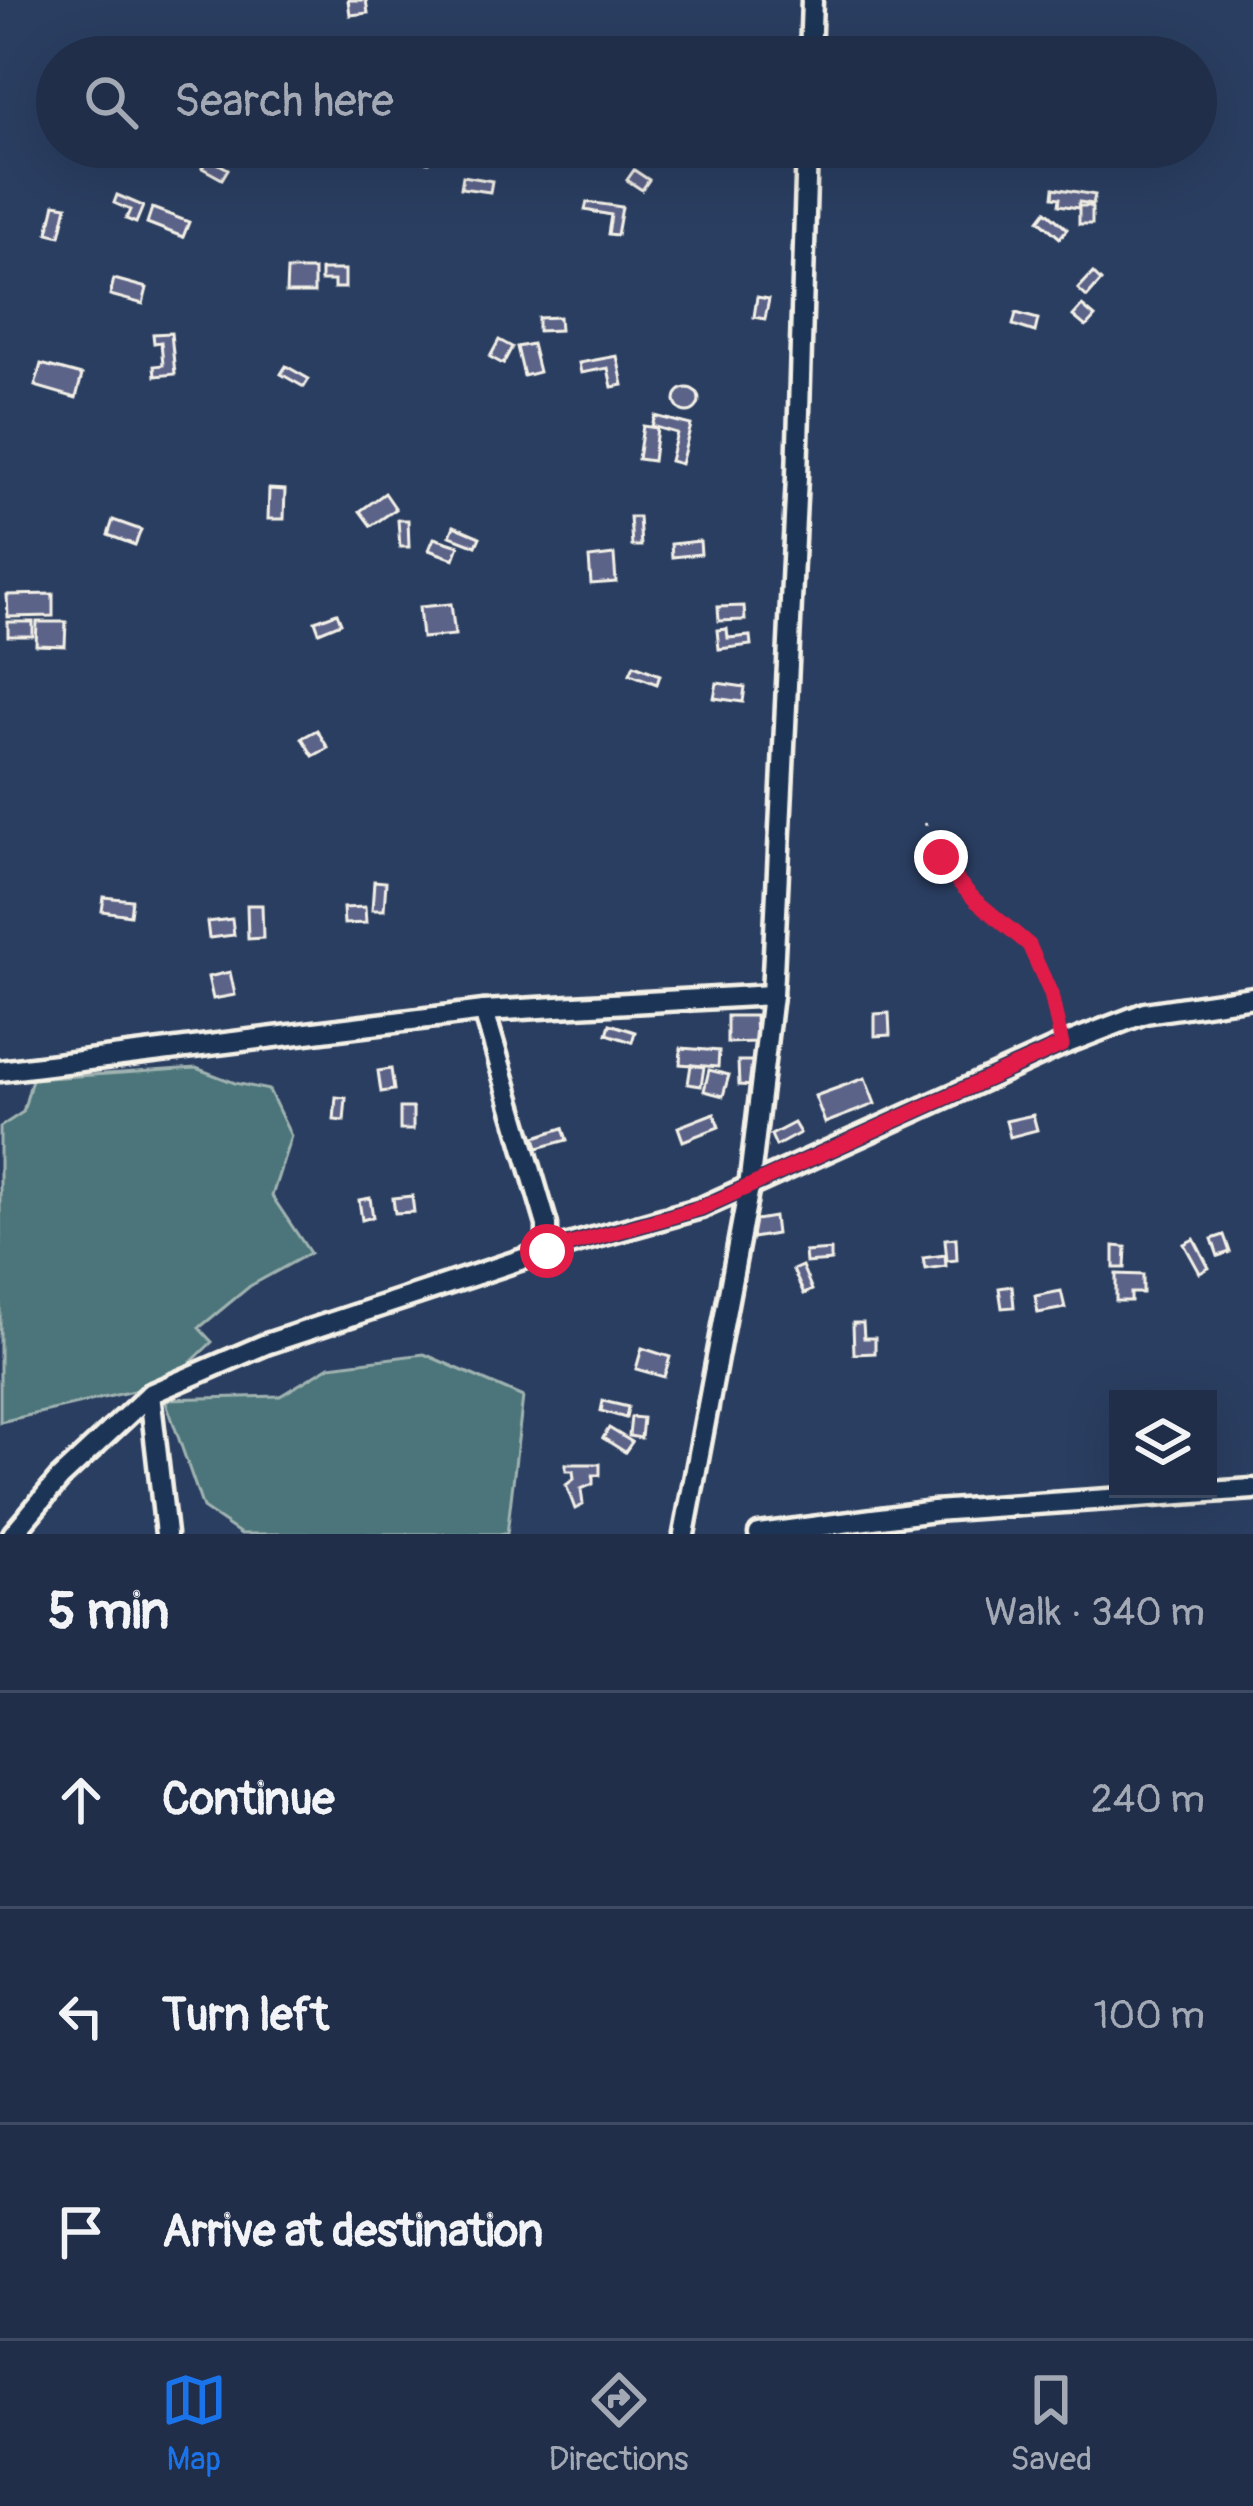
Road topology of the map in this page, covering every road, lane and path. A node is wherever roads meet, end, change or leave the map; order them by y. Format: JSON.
{"nodes":[{"id":1,"x":812,"y":0,"type":"edge"},
{"id":2,"x":811,"y":36,"type":"edge"},
{"id":3,"x":806,"y":168,"type":"edge"},
{"id":4,"x":925,"y":823,"type":"dead end"},
{"id":5,"x":772,"y":994,"type":"junction"},
{"id":6,"x":1253,"y":997,"type":"edge"},
{"id":7,"x":484,"y":1011,"type":"junction"},
{"id":8,"x":1062,"y":1045,"type":"junction"},
{"id":9,"x":0,"y":1071,"type":"edge"},
{"id":10,"x":749,"y":1187,"type":"junction"},
{"id":11,"x":547,"y":1251,"type":"junction"},
{"id":12,"x":150,"y":1394,"type":"junction"},
{"id":13,"x":1253,"y":1489,"type":"edge"},
{"id":14,"x":13,"y":1534,"type":"edge"},
{"id":15,"x":166,"y":1534,"type":"edge"},
{"id":16,"x":685,"y":1534,"type":"edge"},
{"id":17,"x":759,"y":1534,"type":"edge"}],
"edges":[{"from":1,"to":2,"type":"street"},
{"from":3,"to":5,"type":"street"},
{"from":4,"to":8,"type":"path"},
{"from":5,"to":7,"type":"street"},
{"from":5,"to":10,"type":"street"},
{"from":6,"to":8,"type":"street"},
{"from":7,"to":9,"type":"street"},
{"from":7,"to":11,"type":"street"},
{"from":8,"to":10,"type":"street"},
{"from":10,"to":11,"type":"street"},
{"from":10,"to":16,"type":"street"},
{"from":11,"to":12,"type":"street"},
{"from":12,"to":14,"type":"street"},
{"from":12,"to":15,"type":"street"},
{"from":13,"to":17,"type":"street"}]}
